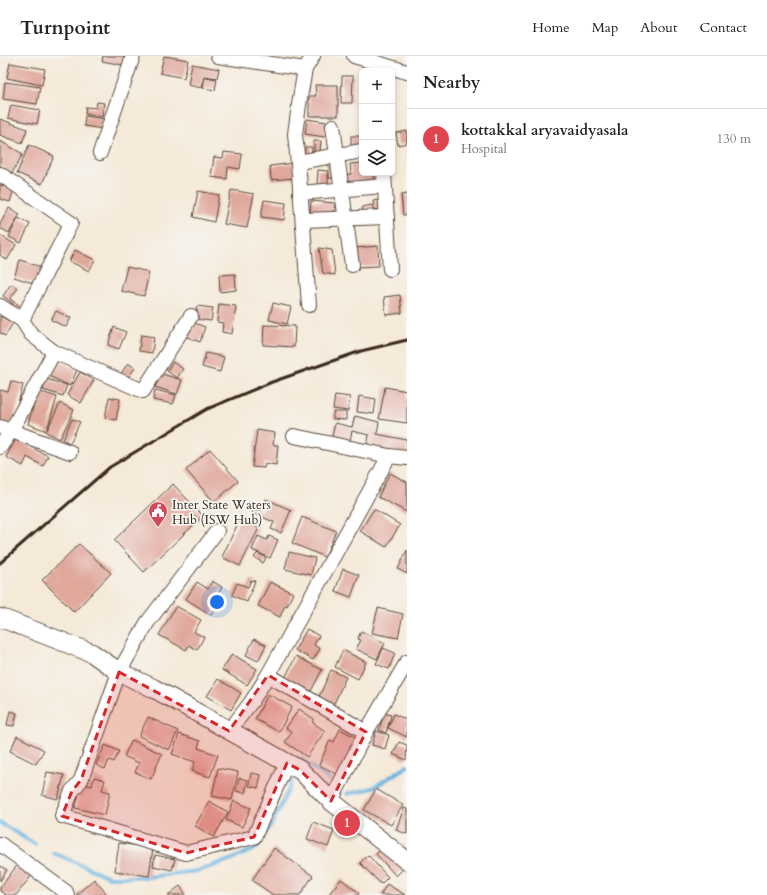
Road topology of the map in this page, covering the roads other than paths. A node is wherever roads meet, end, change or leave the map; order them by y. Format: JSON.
{"nodes":[{"id":1,"x":133,"y":56,"type":"edge"},
{"id":2,"x":218,"y":56,"type":"edge"},
{"id":3,"x":313,"y":56,"type":"edge"},
{"id":4,"x":354,"y":56,"type":"edge"},
{"id":5,"x":379,"y":67,"type":"edge"},
{"id":6,"x":305,"y":69,"type":"junction"},
{"id":7,"x":407,"y":72,"type":"edge"},
{"id":8,"x":333,"y":126,"type":"dead end"},
{"id":9,"x":359,"y":152,"type":"edge"},
{"id":10,"x":100,"y":153,"type":"dead end"},
{"id":11,"x":338,"y":155,"type":"junction"},
{"id":12,"x":298,"y":162,"type":"junction"},
{"id":13,"x":0,"y":174,"type":"edge"},
{"id":14,"x":384,"y":180,"type":"edge"},
{"id":15,"x":342,"y":190,"type":"junction"},
{"id":16,"x":300,"y":193,"type":"junction"},
{"id":17,"x":387,"y":216,"type":"junction"},
{"id":18,"x":346,"y":218,"type":"junction"},
{"id":19,"x":303,"y":220,"type":"junction"},
{"id":20,"x":352,"y":265,"type":"dead end"},
{"id":21,"x":390,"y":269,"type":"dead end"},
{"id":22,"x":309,"y":305,"type":"dead end"},
{"id":23,"x":0,"y":306,"type":"edge"},
{"id":24,"x":191,"y":316,"type":"dead end"},
{"id":25,"x":22,"y":320,"type":"junction"},
{"id":26,"x":54,"y":352,"type":"junction"},
{"id":27,"x":6,"y":429,"type":"edge"},
{"id":28,"x":294,"y":436,"type":"dead end"},
{"id":29,"x":0,"y":447,"type":"edge"},
{"id":30,"x":70,"y":452,"type":"dead end"},
{"id":31,"x":389,"y":456,"type":"junction"},
{"id":32,"x":407,"y":458,"type":"edge"},
{"id":33,"x":217,"y":530,"type":"dead end"},
{"id":34,"x":0,"y":620,"type":"edge"},
{"id":35,"x":407,"y":662,"type":"edge"},
{"id":36,"x":119,"y":672,"type":"junction"},
{"id":37,"x":268,"y":675,"type":"junction"},
{"id":38,"x":229,"y":731,"type":"junction"},
{"id":39,"x":366,"y":732,"type":"junction"},
{"id":40,"x":287,"y":763,"type":"junction"},
{"id":41,"x":331,"y":801,"type":"junction"},
{"id":42,"x":0,"y":844,"type":"edge"},
{"id":43,"x":407,"y":861,"type":"edge"},
{"id":44,"x":67,"y":895,"type":"edge"}],
"edges":[{"from":1,"to":10,"type":"street"},
{"from":2,"to":6,"type":"street"},
{"from":3,"to":6,"type":"street"},
{"from":4,"to":5,"type":"street"},
{"from":5,"to":7,"type":"street"},
{"from":6,"to":12,"type":"street"},
{"from":8,"to":11,"type":"street"},
{"from":9,"to":11,"type":"street"},
{"from":11,"to":12,"type":"street"},
{"from":11,"to":15,"type":"street"},
{"from":12,"to":16,"type":"street"},
{"from":13,"to":25,"type":"street"},
{"from":14,"to":15,"type":"street"},
{"from":14,"to":17,"type":"street"},
{"from":15,"to":16,"type":"street"},
{"from":15,"to":18,"type":"street"},
{"from":16,"to":19,"type":"street"},
{"from":17,"to":18,"type":"street"},
{"from":17,"to":21,"type":"street"},
{"from":18,"to":19,"type":"street"},
{"from":18,"to":20,"type":"street"},
{"from":19,"to":22,"type":"street"},
{"from":23,"to":25,"type":"street"},
{"from":24,"to":26,"type":"street"},
{"from":25,"to":26,"type":"street"},
{"from":26,"to":27,"type":"street"},
{"from":27,"to":29,"type":"street"},
{"from":27,"to":30,"type":"street"},
{"from":28,"to":31,"type":"street"},
{"from":31,"to":32,"type":"street"},
{"from":31,"to":37,"type":"street"},
{"from":33,"to":36,"type":"street"},
{"from":34,"to":36,"type":"street"},
{"from":35,"to":39,"type":"street"},
{"from":36,"to":38,"type":"street"},
{"from":36,"to":40,"type":"street"},
{"from":37,"to":38,"type":"street"},
{"from":37,"to":39,"type":"street"},
{"from":38,"to":40,"type":"street"},
{"from":39,"to":41,"type":"street"},
{"from":40,"to":41,"type":"street"},
{"from":41,"to":43,"type":"street"},
{"from":42,"to":44,"type":"street"}]}
